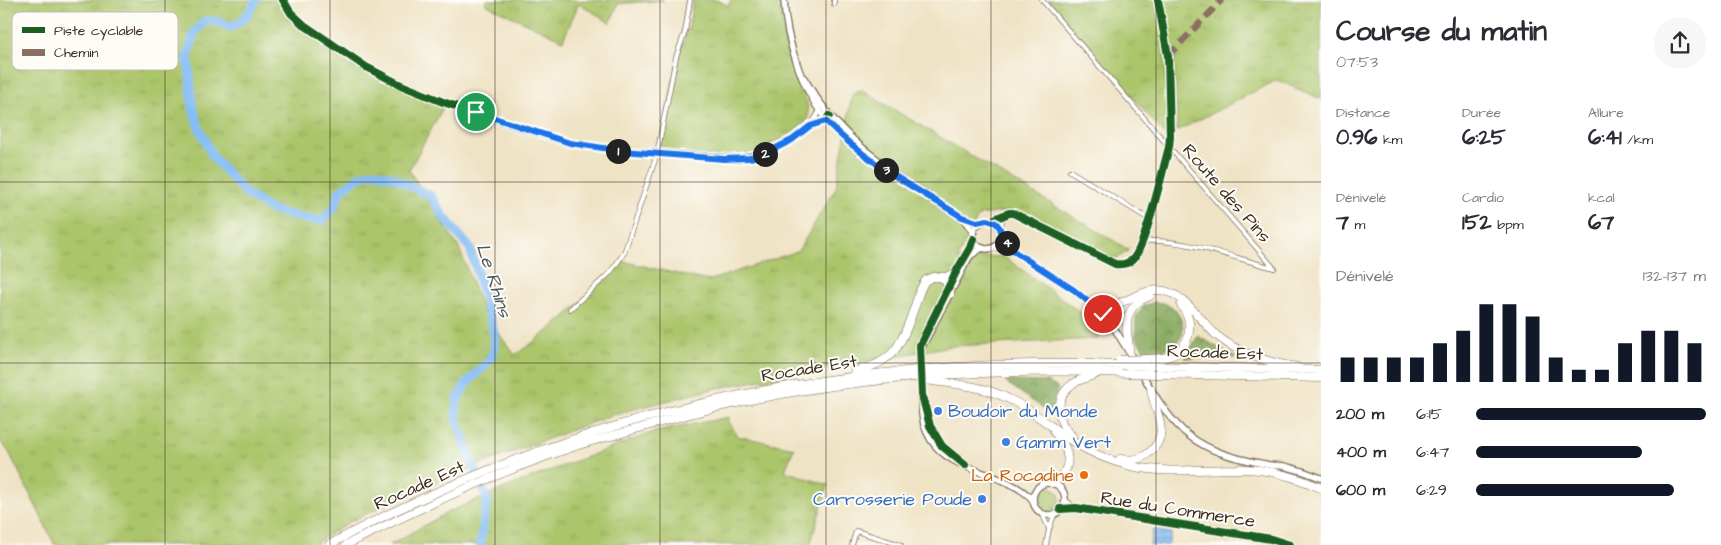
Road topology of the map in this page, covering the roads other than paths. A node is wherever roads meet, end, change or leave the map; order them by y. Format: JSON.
{"nodes":[{"id":1,"x":283,"y":0,"type":"edge"},
{"id":2,"x":690,"y":0,"type":"edge"},
{"id":3,"x":784,"y":0,"type":"edge"},
{"id":4,"x":1042,"y":0,"type":"edge"},
{"id":5,"x":1158,"y":0,"type":"edge"},
{"id":6,"x":796,"y":63,"type":"junction"},
{"id":7,"x":819,"y":112,"type":"junction"},
{"id":8,"x":827,"y":116,"type":"junction"},
{"id":9,"x":810,"y":126,"type":"junction"},
{"id":10,"x":1170,"y":147,"type":"junction"},
{"id":11,"x":657,"y":154,"type":"junction"},
{"id":12,"x":1070,"y":171,"type":"dead end"},
{"id":13,"x":1004,"y":215,"type":"junction"},
{"id":14,"x":962,"y":217,"type":"junction"},
{"id":15,"x":1150,"y":218,"type":"junction"},
{"id":16,"x":990,"y":220,"type":"junction"},
{"id":17,"x":981,"y":222,"type":"junction"},
{"id":18,"x":1000,"y":228,"type":"junction"},
{"id":19,"x":973,"y":235,"type":"junction"},
{"id":20,"x":1002,"y":236,"type":"junction"},
{"id":21,"x":1142,"y":241,"type":"junction"},
{"id":22,"x":996,"y":246,"type":"junction"},
{"id":23,"x":982,"y":248,"type":"junction"},
{"id":24,"x":1015,"y":252,"type":"junction"},
{"id":25,"x":956,"y":272,"type":"junction"},
{"id":26,"x":942,"y":278,"type":"junction"},
{"id":27,"x":949,"y":290,"type":"junction"},
{"id":28,"x":1091,"y":304,"type":"junction"},
{"id":29,"x":570,"y":309,"type":"dead end"},
{"id":30,"x":1129,"y":350,"type":"junction"},
{"id":31,"x":1148,"y":362,"type":"junction"},
{"id":32,"x":920,"y":364,"type":"dead end"},
{"id":33,"x":1302,"y":370,"type":"junction"},
{"id":34,"x":1321,"y":370,"type":"edge"},
{"id":35,"x":1100,"y":372,"type":"junction"},
{"id":36,"x":912,"y":377,"type":"junction"},
{"id":37,"x":1321,"y":378,"type":"edge"},
{"id":38,"x":816,"y":381,"type":"junction"},
{"id":39,"x":921,"y":384,"type":"dead end"},
{"id":40,"x":1151,"y":389,"type":"junction"},
{"id":41,"x":1048,"y":422,"type":"junction"},
{"id":42,"x":1268,"y":465,"type":"junction"},
{"id":43,"x":498,"y":471,"type":"junction"},
{"id":44,"x":1321,"y":478,"type":"edge"},
{"id":45,"x":1052,"y":483,"type":"junction"},
{"id":46,"x":465,"y":484,"type":"junction"},
{"id":47,"x":1321,"y":486,"type":"edge"},
{"id":48,"x":1019,"y":487,"type":"junction"},
{"id":49,"x":1038,"y":487,"type":"junction"},
{"id":50,"x":1064,"y":498,"type":"junction"},
{"id":51,"x":1033,"y":500,"type":"junction"},
{"id":52,"x":1076,"y":508,"type":"junction"},
{"id":53,"x":1058,"y":511,"type":"junction"},
{"id":54,"x":1042,"y":513,"type":"junction"},
{"id":55,"x":1049,"y":529,"type":"junction"},
{"id":56,"x":329,"y":545,"type":"edge"},
{"id":57,"x":346,"y":545,"type":"edge"},
{"id":58,"x":852,"y":545,"type":"edge"},
{"id":59,"x":901,"y":545,"type":"edge"},
{"id":60,"x":1046,"y":545,"type":"edge"},
{"id":61,"x":1290,"y":545,"type":"edge"}],
"edges":[{"from":1,"to":11,"type":"street"},
{"from":2,"to":11,"type":"street"},
{"from":3,"to":6,"type":"main road"},
{"from":4,"to":10,"type":"street","name":"Route des Pins"},
{"from":5,"to":10,"type":"street"},
{"from":6,"to":7,"type":"main road"},
{"from":6,"to":8,"type":"main road"},
{"from":7,"to":8,"type":"main road"},
{"from":7,"to":8,"type":"main road"},
{"from":7,"to":9,"type":"street"},
{"from":8,"to":9,"type":"street"},
{"from":8,"to":14,"type":"main road"},
{"from":9,"to":11,"type":"street"},
{"from":10,"to":15,"type":"street"},
{"from":10,"to":21,"type":"street","name":"Route des Pins"},
{"from":11,"to":29,"type":"street"},
{"from":12,"to":15,"type":"street"},
{"from":13,"to":16,"type":"street"},
{"from":13,"to":18,"type":"street"},
{"from":13,"to":21,"type":"street"},
{"from":14,"to":17,"type":"main road"},
{"from":14,"to":19,"type":"main road"},
{"from":15,"to":21,"type":"street"},
{"from":16,"to":17,"type":"main road"},
{"from":16,"to":18,"type":"main road"},
{"from":17,"to":19,"type":"main road"},
{"from":18,"to":20,"type":"main road"},
{"from":19,"to":23,"type":"main road"},
{"from":19,"to":25,"type":"main road"},
{"from":20,"to":22,"type":"main road"},
{"from":20,"to":24,"type":"main road"},
{"from":22,"to":23,"type":"main road"},
{"from":22,"to":24,"type":"main road"},
{"from":23,"to":27,"type":"main road"},
{"from":24,"to":28,"type":"main road"},
{"from":25,"to":26,"type":"highway"},
{"from":25,"to":27,"type":"main road"},
{"from":26,"to":27,"type":"highway"},
{"from":26,"to":38,"type":"highway"},
{"from":27,"to":32,"type":"main road"},
{"from":28,"to":30,"type":"main road"},
{"from":28,"to":33,"type":"highway"},
{"from":30,"to":31,"type":"highway"},
{"from":30,"to":40,"type":"main road"},
{"from":31,"to":33,"type":"highway","name":"Rocade Est"},
{"from":31,"to":38,"type":"highway","name":"Rocade Est","bridge":true},
{"from":33,"to":34,"type":"highway","name":"Rocade Est"},
{"from":35,"to":36,"type":"highway","name":"Rocade Est"},
{"from":35,"to":37,"type":"highway","name":"Rocade Est","bridge":true},
{"from":35,"to":40,"type":"highway"},
{"from":36,"to":41,"type":"highway"},
{"from":36,"to":43,"type":"highway","name":"Rocade Est"},
{"from":38,"to":43,"type":"highway","name":"Rocade Est"},
{"from":39,"to":48,"type":"main road"},
{"from":40,"to":42,"type":"main road"},
{"from":41,"to":45,"type":"highway"},
{"from":41,"to":47,"type":"highway"},
{"from":42,"to":44,"type":"main road"},
{"from":42,"to":47,"type":"main road"},
{"from":43,"to":46,"type":"highway","name":"Rocade Est"},
{"from":45,"to":49,"type":"main road"},
{"from":45,"to":50,"type":"main road"},
{"from":46,"to":56,"type":"highway","name":"Rocade Est"},
{"from":46,"to":57,"type":"highway","name":"Rocade Est"},
{"from":48,"to":49,"type":"main road"},
{"from":48,"to":51,"type":"main road"},
{"from":49,"to":51,"type":"main road"},
{"from":50,"to":52,"type":"street","name":"Rue du Commerce"},
{"from":50,"to":53,"type":"main road"},
{"from":51,"to":54,"type":"main road"},
{"from":52,"to":53,"type":"street","name":"Rue du Commerce"},
{"from":52,"to":61,"type":"street","name":"Rue du Commerce"},
{"from":53,"to":54,"type":"main road"},
{"from":53,"to":55,"type":"street"},
{"from":54,"to":55,"type":"street"},
{"from":55,"to":60,"type":"street"},
{"from":58,"to":59,"type":"street"}]}
